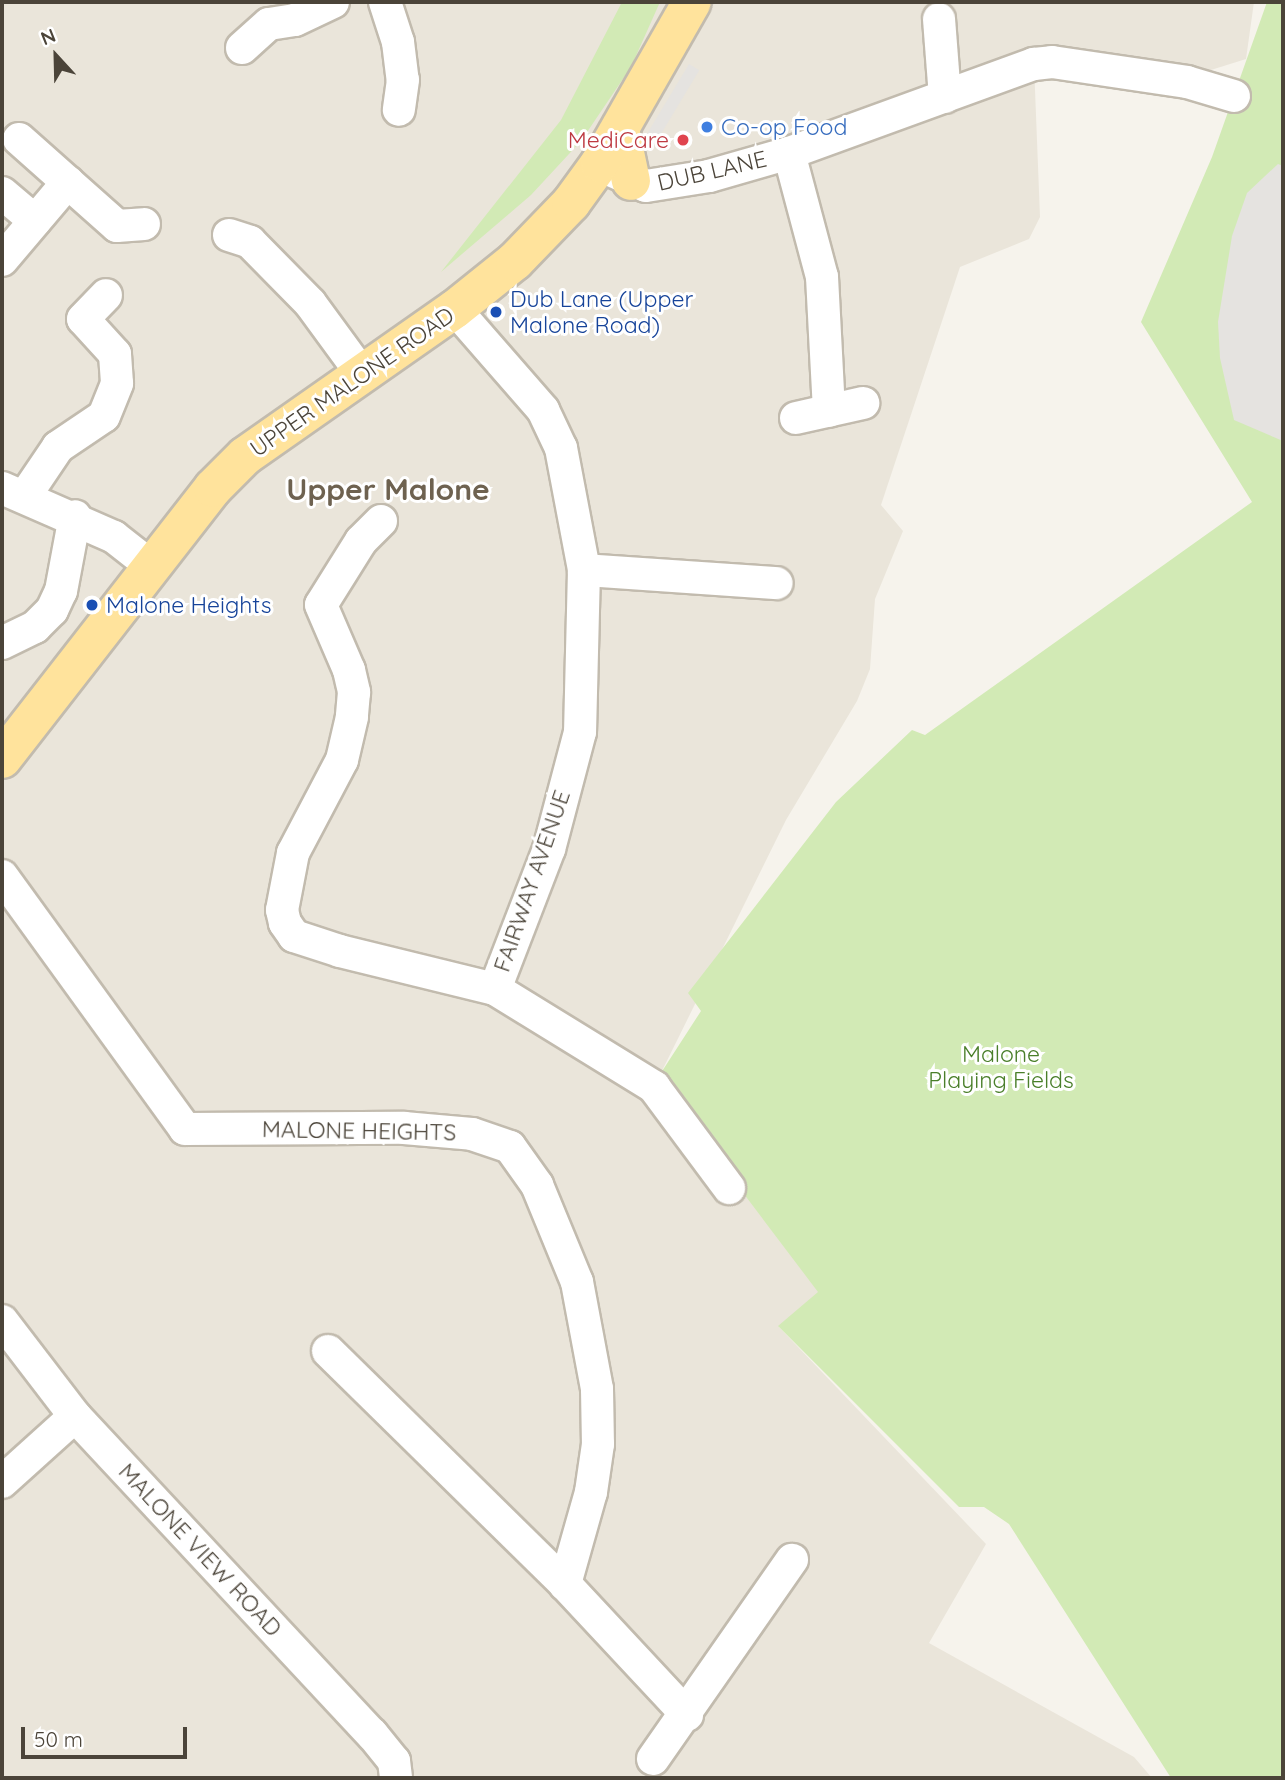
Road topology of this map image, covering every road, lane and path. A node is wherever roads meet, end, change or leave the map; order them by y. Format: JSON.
{"nodes":[{"id":1,"x":333,"y":2,"type":"edge"},
{"id":2,"x":385,"y":2,"type":"edge"},
{"id":3,"x":692,"y":2,"type":"edge"},
{"id":4,"x":939,"y":19,"type":"dead end"},
{"id":5,"x":242,"y":48,"type":"dead end"},
{"id":6,"x":1234,"y":96,"type":"dead end"},
{"id":7,"x":944,"y":97,"type":"junction"},
{"id":8,"x":399,"y":110,"type":"dead end"},
{"id":9,"x":19,"y":139,"type":"dead end"},
{"id":10,"x":789,"y":153,"type":"junction"},
{"id":11,"x":616,"y":172,"type":"junction"},
{"id":12,"x":68,"y":182,"type":"junction"},
{"id":13,"x":2,"y":194,"type":"edge"},
{"id":14,"x":35,"y":220,"type":"junction"},
{"id":15,"x":144,"y":223,"type":"dead end"},
{"id":16,"x":229,"y":235,"type":"dead end"},
{"id":17,"x":2,"y":260,"type":"edge"},
{"id":18,"x":106,"y":295,"type":"dead end"},
{"id":19,"x":456,"y":309,"type":"junction"},
{"id":20,"x":362,"y":374,"type":"junction"},
{"id":21,"x":863,"y":403,"type":"dead end"},
{"id":22,"x":829,"y":411,"type":"junction"},
{"id":23,"x":796,"y":418,"type":"dead end"},
{"id":24,"x":13,"y":492,"type":"edge"},
{"id":25,"x":75,"y":516,"type":"junction"},
{"id":26,"x":381,"y":521,"type":"dead end"},
{"id":27,"x":151,"y":566,"type":"junction"},
{"id":28,"x":584,"y":570,"type":"junction"},
{"id":29,"x":777,"y":583,"type":"dead end"},
{"id":30,"x":2,"y":643,"type":"edge"},
{"id":31,"x":2,"y":759,"type":"edge"},
{"id":32,"x":2,"y":876,"type":"edge"},
{"id":33,"x":495,"y":989,"type":"junction"},
{"id":34,"x":729,"y":1188,"type":"dead end"},
{"id":35,"x":2,"y":1321,"type":"edge"},
{"id":36,"x":328,"y":1351,"type":"dead end"},
{"id":37,"x":75,"y":1416,"type":"junction"},
{"id":38,"x":2,"y":1482,"type":"edge"},
{"id":39,"x":792,"y":1560,"type":"dead end"},
{"id":40,"x":565,"y":1584,"type":"junction"},
{"id":41,"x":687,"y":1715,"type":"junction"},
{"id":42,"x":653,"y":1759,"type":"dead end"},
{"id":43,"x":396,"y":1778,"type":"edge"}],
"edges":[{"from":1,"to":5,"type":"street"},
{"from":2,"to":8,"type":"street"},
{"from":3,"to":11,"type":"main road","name":"UPPER MALONE ROAD"},
{"from":4,"to":7,"type":"street"},
{"from":6,"to":7,"type":"street","name":"DUB LANE"},
{"from":7,"to":10,"type":"street","name":"DUB LANE"},
{"from":9,"to":12,"type":"street"},
{"from":10,"to":11,"type":"street","name":"DUB LANE"},
{"from":10,"to":22,"type":"street"},
{"from":11,"to":19,"type":"main road","name":"UPPER MALONE ROAD"},
{"from":12,"to":14,"type":"street"},
{"from":12,"to":15,"type":"street"},
{"from":13,"to":14,"type":"street"},
{"from":14,"to":17,"type":"street"},
{"from":16,"to":20,"type":"street"},
{"from":18,"to":24,"type":"street"},
{"from":19,"to":20,"type":"main road","name":"UPPER MALONE ROAD"},
{"from":19,"to":28,"type":"street","name":"FAIRWAY AVENUE"},
{"from":20,"to":27,"type":"main road","name":"UPPER MALONE ROAD"},
{"from":21,"to":22,"type":"street"},
{"from":22,"to":23,"type":"street"},
{"from":24,"to":25,"type":"street"},
{"from":25,"to":27,"type":"street"},
{"from":25,"to":30,"type":"street"},
{"from":26,"to":33,"type":"street"},
{"from":27,"to":31,"type":"main road","name":"UPPER MALONE ROAD"},
{"from":28,"to":29,"type":"street"},
{"from":28,"to":33,"type":"street","name":"FAIRWAY AVENUE"},
{"from":32,"to":40,"type":"street","name":"MALONE HEIGHTS"},
{"from":33,"to":34,"type":"street"},
{"from":35,"to":37,"type":"street","name":"MALONE VIEW ROAD"},
{"from":36,"to":40,"type":"street"},
{"from":37,"to":38,"type":"street"},
{"from":37,"to":43,"type":"street","name":"MALONE VIEW ROAD"},
{"from":39,"to":41,"type":"street"},
{"from":40,"to":41,"type":"street"},
{"from":41,"to":42,"type":"street"}]}
